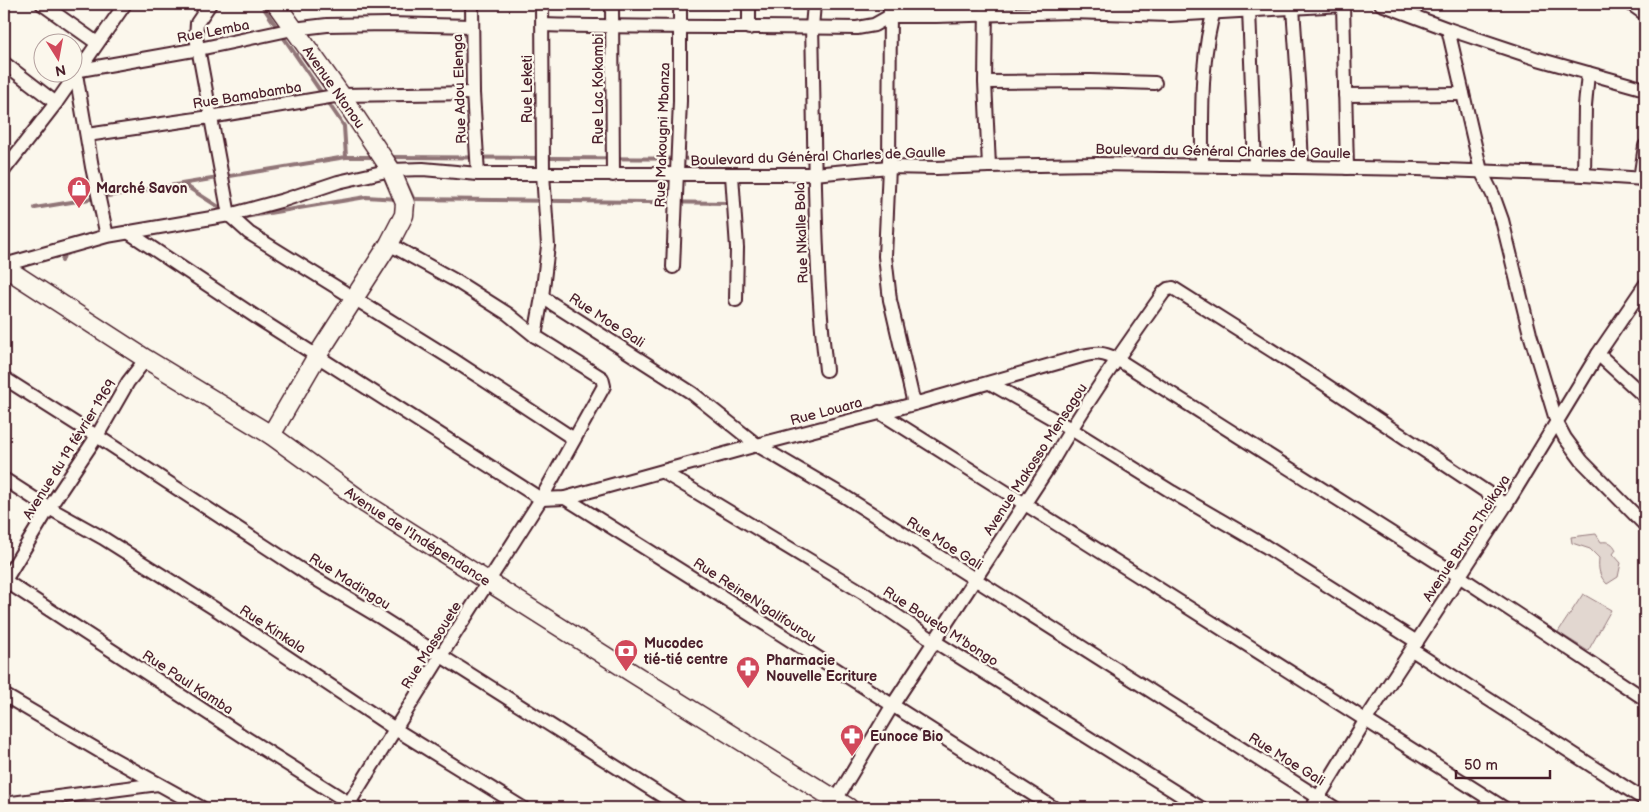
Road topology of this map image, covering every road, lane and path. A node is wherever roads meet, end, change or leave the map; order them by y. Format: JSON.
{"nodes":[{"id":1,"x":42,"y":4,"type":"edge"},
{"id":2,"x":125,"y":4,"type":"edge"},
{"id":3,"x":210,"y":4,"type":"edge"},
{"id":4,"x":276,"y":4,"type":"edge"},
{"id":5,"x":472,"y":4,"type":"edge"},
{"id":6,"x":542,"y":4,"type":"edge"},
{"id":7,"x":612,"y":4,"type":"edge"},
{"id":8,"x":680,"y":4,"type":"edge"},
{"id":9,"x":749,"y":4,"type":"edge"},
{"id":10,"x":814,"y":4,"type":"edge"},
{"id":11,"x":1343,"y":4,"type":"edge"},
{"id":12,"x":1630,"y":4,"type":"edge"},
{"id":13,"x":1385,"y":5,"type":"edge"},
{"id":14,"x":1071,"y":8,"type":"edge"},
{"id":15,"x":1215,"y":8,"type":"edge"},
{"id":16,"x":1292,"y":8,"type":"junction"},
{"id":17,"x":986,"y":9,"type":"edge"},
{"id":18,"x":890,"y":10,"type":"edge"},
{"id":19,"x":1249,"y":10,"type":"junction"},
{"id":20,"x":1645,"y":14,"type":"edge"},
{"id":21,"x":543,"y":25,"type":"junction"},
{"id":22,"x":472,"y":26,"type":"junction"},
{"id":23,"x":680,"y":26,"type":"junction"},
{"id":24,"x":612,"y":27,"type":"junction"},
{"id":25,"x":812,"y":27,"type":"junction"},
{"id":26,"x":293,"y":28,"type":"junction"},
{"id":27,"x":749,"y":28,"type":"junction"},
{"id":28,"x":1448,"y":28,"type":"junction"},
{"id":29,"x":97,"y":43,"type":"junction"},
{"id":30,"x":199,"y":49,"type":"junction"},
{"id":31,"x":4,"y":63,"type":"edge"},
{"id":32,"x":82,"y":66,"type":"edge"},
{"id":33,"x":82,"y":71,"type":"edge"},
{"id":34,"x":1588,"y":73,"type":"junction"},
{"id":35,"x":71,"y":82,"type":"edge"},
{"id":36,"x":79,"y":82,"type":"edge"},
{"id":37,"x":985,"y":82,"type":"junction"},
{"id":38,"x":1155,"y":83,"type":"dead end"},
{"id":39,"x":1645,"y":89,"type":"edge"},
{"id":40,"x":473,"y":93,"type":"junction"},
{"id":41,"x":1463,"y":94,"type":"junction"},
{"id":42,"x":341,"y":95,"type":"junction"},
{"id":43,"x":1344,"y":96,"type":"junction"},
{"id":44,"x":56,"y":102,"type":"junction"},
{"id":45,"x":210,"y":117,"type":"junction"},
{"id":46,"x":86,"y":134,"type":"junction"},
{"id":47,"x":1645,"y":146,"type":"edge"},
{"id":48,"x":1202,"y":165,"type":"junction"},
{"id":49,"x":989,"y":166,"type":"junction"},
{"id":50,"x":1255,"y":166,"type":"junction"},
{"id":51,"x":889,"y":167,"type":"junction"},
{"id":52,"x":1302,"y":168,"type":"junction"},
{"id":53,"x":1347,"y":168,"type":"junction"},
{"id":54,"x":4,"y":170,"type":"edge"},
{"id":55,"x":391,"y":170,"type":"junction"},
{"id":56,"x":1481,"y":171,"type":"junction"},
{"id":57,"x":478,"y":174,"type":"junction"},
{"id":58,"x":543,"y":174,"type":"junction"},
{"id":59,"x":814,"y":174,"type":"junction"},
{"id":60,"x":613,"y":175,"type":"junction"},
{"id":61,"x":677,"y":175,"type":"junction"},
{"id":62,"x":732,"y":175,"type":"junction"},
{"id":63,"x":1584,"y":175,"type":"junction"},
{"id":64,"x":1643,"y":179,"type":"edge"},
{"id":65,"x":229,"y":215,"type":"junction"},
{"id":66,"x":128,"y":232,"type":"junction"},
{"id":67,"x":107,"y":236,"type":"junction"},
{"id":68,"x":388,"y":244,"type":"junction"},
{"id":69,"x":4,"y":266,"type":"edge"},
{"id":70,"x":673,"y":267,"type":"dead end"},
{"id":71,"x":1644,"y":292,"type":"edge"},
{"id":72,"x":354,"y":297,"type":"junction"},
{"id":73,"x":542,"y":297,"type":"junction"},
{"id":74,"x":736,"y":300,"type":"dead end"},
{"id":75,"x":535,"y":336,"type":"junction"},
{"id":76,"x":1598,"y":354,"type":"junction"},
{"id":77,"x":317,"y":356,"type":"junction"},
{"id":78,"x":146,"y":359,"type":"junction"},
{"id":79,"x":1117,"y":359,"type":"junction"},
{"id":80,"x":826,"y":370,"type":"dead end"},
{"id":81,"x":4,"y":378,"type":"edge"},
{"id":82,"x":990,"y":382,"type":"junction"},
{"id":83,"x":1645,"y":397,"type":"edge"},
{"id":84,"x":914,"y":404,"type":"junction"},
{"id":85,"x":879,"y":412,"type":"junction"},
{"id":86,"x":1557,"y":423,"type":"junction"},
{"id":87,"x":1071,"y":429,"type":"junction"},
{"id":88,"x":271,"y":435,"type":"junction"},
{"id":89,"x":97,"y":436,"type":"junction"},
{"id":90,"x":574,"y":439,"type":"junction"},
{"id":91,"x":757,"y":445,"type":"junction"},
{"id":92,"x":663,"y":472,"type":"junction"},
{"id":93,"x":4,"y":479,"type":"edge"},
{"id":94,"x":565,"y":498,"type":"junction"},
{"id":95,"x":541,"y":499,"type":"junction"},
{"id":96,"x":1024,"y":504,"type":"junction"},
{"id":97,"x":1506,"y":505,"type":"junction"},
{"id":98,"x":49,"y":508,"type":"junction"},
{"id":99,"x":1645,"y":525,"type":"edge"},
{"id":100,"x":1459,"y":576,"type":"junction"},
{"id":101,"x":974,"y":579,"type":"junction"},
{"id":102,"x":4,"y":581,"type":"edge"},
{"id":103,"x":490,"y":582,"type":"junction"},
{"id":104,"x":934,"y":641,"type":"junction"},
{"id":105,"x":1414,"y":646,"type":"junction"},
{"id":106,"x":440,"y":657,"type":"junction"},
{"id":107,"x":4,"y":695,"type":"edge"},
{"id":108,"x":1645,"y":699,"type":"edge"},
{"id":109,"x":892,"y":706,"type":"junction"},
{"id":110,"x":1366,"y":721,"type":"junction"},
{"id":111,"x":395,"y":729,"type":"junction"},
{"id":112,"x":158,"y":784,"type":"junction"},
{"id":113,"x":1645,"y":800,"type":"edge"},
{"id":114,"x":1315,"y":803,"type":"edge"},
{"id":115,"x":4,"y":804,"type":"edge"},
{"id":116,"x":839,"y":806,"type":"edge"},
{"id":117,"x":351,"y":807,"type":"edge"},
{"id":118,"x":202,"y":808,"type":"edge"},
{"id":119,"x":523,"y":808,"type":"edge"},
{"id":120,"x":681,"y":808,"type":"edge"},
{"id":121,"x":1054,"y":808,"type":"edge"},
{"id":122,"x":1201,"y":808,"type":"edge"},
{"id":123,"x":1335,"y":808,"type":"edge"},
{"id":124,"x":1504,"y":808,"type":"edge"}],
"edges":[{"from":1,"to":29,"type":"street"},
{"from":2,"to":29,"type":"street"},
{"from":3,"to":30,"type":"street"},
{"from":4,"to":26,"type":"street","name":"Avenue Ntonou"},
{"from":5,"to":22,"type":"street","name":"Rue Adou Elenga"},
{"from":6,"to":21,"type":"street","name":"Rue Leketi"},
{"from":7,"to":24,"type":"street","name":"Rue Lac Kokambi"},
{"from":8,"to":23,"type":"street","name":"Rue Makougni Mbanza"},
{"from":9,"to":27,"type":"street"},
{"from":10,"to":25,"type":"street","name":"Rue Nkalle Bola"},
{"from":11,"to":16,"type":"street"},
{"from":11,"to":43,"type":"street"},
{"from":12,"to":20,"type":"street"},
{"from":13,"to":28,"type":"street"},
{"from":14,"to":15,"type":"street"},
{"from":14,"to":17,"type":"street"},
{"from":15,"to":19,"type":"street"},
{"from":15,"to":48,"type":"street"},
{"from":16,"to":19,"type":"street"},
{"from":16,"to":52,"type":"street"},
{"from":17,"to":18,"type":"street"},
{"from":17,"to":37,"type":"street"},
{"from":18,"to":25,"type":"street"},
{"from":18,"to":51,"type":"street"},
{"from":19,"to":50,"type":"street"},
{"from":21,"to":24,"type":"street"},
{"from":21,"to":58,"type":"street","name":"Rue Leketi"},
{"from":22,"to":26,"type":"street","name":"Rue Lemba"},
{"from":22,"to":40,"type":"street","name":"Rue Adou Elenga"},
{"from":23,"to":24,"type":"street"},
{"from":23,"to":27,"type":"street"},
{"from":23,"to":61,"type":"street","name":"Rue Makougni Mbanza"},
{"from":24,"to":60,"type":"street","name":"Rue Lac Kokambi"},
{"from":25,"to":27,"type":"street"},
{"from":25,"to":59,"type":"street","name":"Rue Nkalle Bola"},
{"from":26,"to":30,"type":"street","name":"Rue Lemba"},
{"from":26,"to":42,"type":"street","name":"Avenue Ntonou"},
{"from":28,"to":34,"type":"street"},
{"from":28,"to":41,"type":"street"},
{"from":29,"to":32,"type":"street"},
{"from":30,"to":33,"type":"street","name":"Rue Lemba"},
{"from":30,"to":45,"type":"street"},
{"from":31,"to":44,"type":"street"},
{"from":34,"to":39,"type":"street"},
{"from":34,"to":63,"type":"street"},
{"from":35,"to":44,"type":"street"},
{"from":36,"to":46,"type":"street"},
{"from":37,"to":38,"type":"street"},
{"from":37,"to":49,"type":"street"},
{"from":40,"to":42,"type":"street","name":"Rue Bamabamba"},
{"from":40,"to":57,"type":"street","name":"Rue Adou Elenga"},
{"from":41,"to":43,"type":"street"},
{"from":41,"to":56,"type":"street"},
{"from":42,"to":45,"type":"street","name":"Rue Bamabamba"},
{"from":42,"to":55,"type":"street","name":"Avenue Ntonou"},
{"from":43,"to":53,"type":"street"},
{"from":44,"to":54,"type":"street"},
{"from":45,"to":46,"type":"street","name":"Rue Bamabamba"},
{"from":45,"to":65,"type":"street"},
{"from":46,"to":67,"type":"street"},
{"from":47,"to":64,"type":"street"},
{"from":48,"to":49,"type":"street","name":"Boulevard du Général Charles de Gaulle"},
{"from":48,"to":50,"type":"street","name":"Boulevard du Général Charles de Gaulle"},
{"from":49,"to":51,"type":"street","name":"Boulevard du Général Charles de Gaulle"},
{"from":50,"to":52,"type":"street","name":"Boulevard du Général Charles de Gaulle"},
{"from":51,"to":59,"type":"street","name":"Boulevard du Général Charles de Gaulle"},
{"from":51,"to":84,"type":"street"},
{"from":52,"to":53,"type":"street","name":"Boulevard du Général Charles de Gaulle"},
{"from":53,"to":56,"type":"street","name":"Boulevard du Général Charles de Gaulle"},
{"from":55,"to":57,"type":"street","name":"Boulevard du Général Charles de Gaulle"},
{"from":55,"to":65,"type":"street","name":"Boulevard du Général Charles de Gaulle"},
{"from":55,"to":68,"type":"street","name":"Avenue Ntonou"},
{"from":56,"to":63,"type":"street","name":"Boulevard du Général Charles de Gaulle"},
{"from":56,"to":86,"type":"street"},
{"from":57,"to":58,"type":"street","name":"Boulevard du Général Charles de Gaulle"},
{"from":58,"to":60,"type":"street","name":"Boulevard du Général Charles de Gaulle"},
{"from":58,"to":73,"type":"street","name":"Rue Leketi"},
{"from":59,"to":62,"type":"street","name":"Boulevard du Général Charles de Gaulle"},
{"from":59,"to":80,"type":"street","name":"Rue Nkalle Bola"},
{"from":60,"to":61,"type":"street","name":"Boulevard du Général Charles de Gaulle"},
{"from":61,"to":62,"type":"street","name":"Boulevard du Général Charles de Gaulle"},
{"from":61,"to":70,"type":"street","name":"Rue Makougni Mbanza"},
{"from":62,"to":74,"type":"street"},
{"from":63,"to":64,"type":"street","name":"Boulevard du Général Charles de Gaulle"},
{"from":65,"to":66,"type":"street","name":"Boulevard du Général Charles de Gaulle"},
{"from":65,"to":72,"type":"street"},
{"from":66,"to":67,"type":"street","name":"Boulevard du Général Charles de Gaulle"},
{"from":66,"to":77,"type":"street"},
{"from":67,"to":69,"type":"street","name":"Boulevard du Général Charles de Gaulle"},
{"from":68,"to":72,"type":"street","name":"Avenue Ntonou"},
{"from":68,"to":75,"type":"street"},
{"from":69,"to":78,"type":"street","name":"Avenue de l'Indépendance"},
{"from":71,"to":76,"type":"street","name":"Avenue Bruno Thcikaya"},
{"from":72,"to":77,"type":"street","name":"Avenue Ntonou"},
{"from":72,"to":90,"type":"street"},
{"from":73,"to":75,"type":"street","name":"Rue Leketi"},
{"from":73,"to":91,"type":"street","name":"Rue Moe Gali"},
{"from":75,"to":90,"type":"street","name":"Rue Massouete"},
{"from":76,"to":83,"type":"street"},
{"from":76,"to":86,"type":"street","name":"Avenue Bruno Thcikaya"},
{"from":77,"to":88,"type":"street","name":"Avenue Ntonou"},
{"from":77,"to":95,"type":"street"},
{"from":78,"to":88,"type":"street","name":"Avenue de l'Indépendance"},
{"from":78,"to":89,"type":"street","name":"Avenue du 19 février 1969"},
{"from":79,"to":82,"type":"street","name":"Rue Louara"},
{"from":79,"to":87,"type":"street","name":"Avenue Makosso Mensagou"},
{"from":79,"to":97,"type":"street","name":"Avenue Makosso Mensagou"},
{"from":79,"to":100,"type":"street"},
{"from":81,"to":89,"type":"street","name":"Rue Madingou"},
{"from":82,"to":84,"type":"street","name":"Rue Louara"},
{"from":82,"to":87,"type":"street"},
{"from":84,"to":85,"type":"street","name":"Rue Louara"},
{"from":85,"to":91,"type":"street","name":"Rue Louara"},
{"from":85,"to":96,"type":"street"},
{"from":86,"to":97,"type":"street","name":"Avenue Bruno Thcikaya"},
{"from":86,"to":99,"type":"street"},
{"from":87,"to":96,"type":"street","name":"Avenue Makosso Mensagou"},
{"from":87,"to":105,"type":"street"},
{"from":88,"to":103,"type":"street","name":"Avenue de l'Indépendance"},
{"from":89,"to":98,"type":"street","name":"Avenue du 19 février 1969"},
{"from":89,"to":106,"type":"street","name":"Rue Madingou"},
{"from":90,"to":95,"type":"street","name":"Rue Massouete"},
{"from":91,"to":92,"type":"street","name":"Rue Louara"},
{"from":91,"to":101,"type":"street","name":"Rue Moe Gali"},
{"from":92,"to":94,"type":"street","name":"Rue Louara"},
{"from":92,"to":104,"type":"street","name":"Rue Boueta M'bongo"},
{"from":93,"to":98,"type":"street","name":"Rue Kinkala"},
{"from":94,"to":95,"type":"street","name":"Rue Louara"},
{"from":94,"to":109,"type":"street","name":"Rue ReineN'galifourou"},
{"from":95,"to":103,"type":"street","name":"Rue Massouete"},
{"from":96,"to":101,"type":"street","name":"Avenue Makosso Mensagou"},
{"from":96,"to":110,"type":"street"},
{"from":97,"to":100,"type":"street","name":"Avenue Bruno Thcikaya"},
{"from":98,"to":102,"type":"street","name":"Avenue du 19 février 1969"},
{"from":98,"to":111,"type":"street","name":"Rue Kinkala"},
{"from":100,"to":105,"type":"street","name":"Avenue Bruno Thcikaya"},
{"from":100,"to":108,"type":"street"},
{"from":101,"to":104,"type":"street","name":"Avenue Makosso Mensagou"},
{"from":101,"to":114,"type":"street","name":"Rue Moe Gali"},
{"from":102,"to":117,"type":"street","name":"Rue Paul Kamba"},
{"from":103,"to":106,"type":"street","name":"Rue Massouete"},
{"from":103,"to":116,"type":"street","name":"Avenue de l'Indépendance"},
{"from":104,"to":109,"type":"street","name":"Avenue Makosso Mensagou"},
{"from":104,"to":122,"type":"street","name":"Rue Boueta M'bongo"},
{"from":105,"to":110,"type":"street","name":"Avenue Bruno Thcikaya"},
{"from":105,"to":113,"type":"street"},
{"from":106,"to":111,"type":"street","name":"Rue Massouete"},
{"from":106,"to":120,"type":"street","name":"Rue Madingou"},
{"from":107,"to":112,"type":"street"},
{"from":109,"to":116,"type":"street","name":"Avenue Makosso Mensagou"},
{"from":109,"to":121,"type":"street","name":"Rue ReineN'galifourou"},
{"from":110,"to":114,"type":"street","name":"Avenue Bruno Thcikaya"},
{"from":110,"to":124,"type":"street"},
{"from":111,"to":117,"type":"street","name":"Rue Massouete"},
{"from":111,"to":119,"type":"street","name":"Rue Kinkala"},
{"from":112,"to":115,"type":"street"},
{"from":112,"to":118,"type":"street"},
{"from":114,"to":123,"type":"street","name":"Rue Moe Gali"}]}
